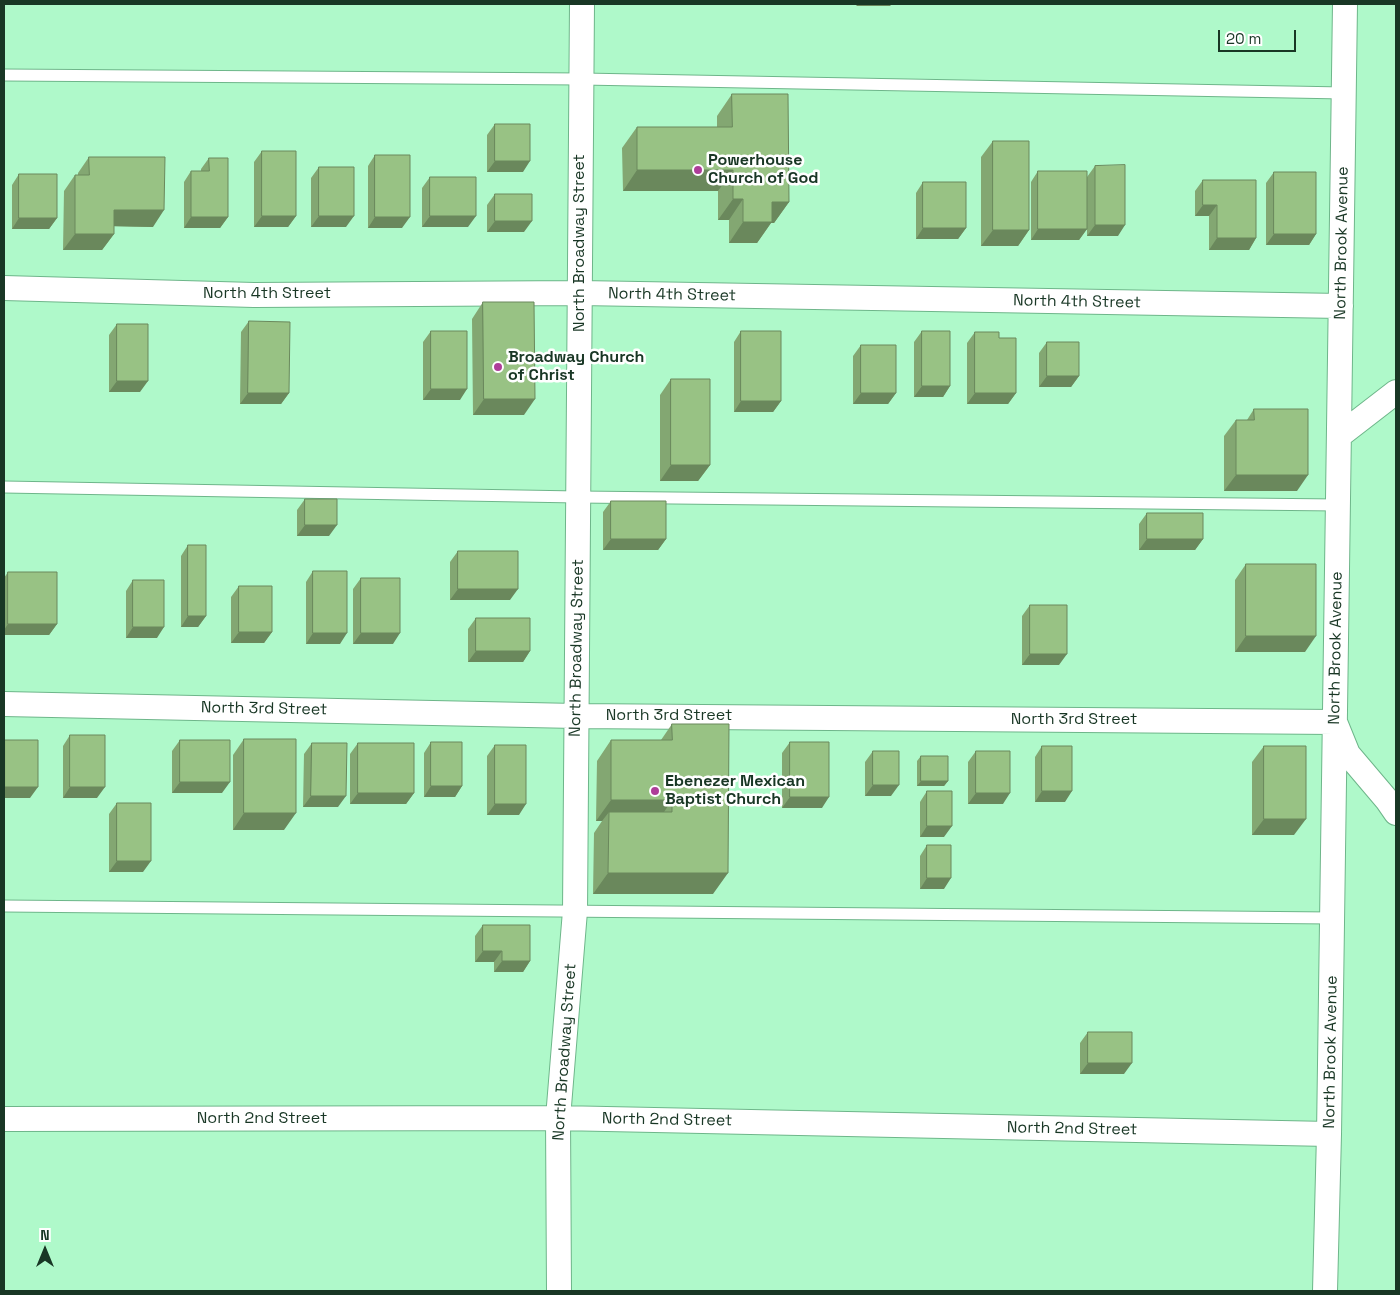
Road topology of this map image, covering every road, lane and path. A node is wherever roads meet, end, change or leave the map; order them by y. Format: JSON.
{"nodes":[{"id":1,"x":582,"y":4,"type":"edge"},
{"id":2,"x":1345,"y":4,"type":"edge"},
{"id":3,"x":4,"y":75,"type":"edge"},
{"id":4,"x":582,"y":79,"type":"junction"},
{"id":5,"x":1344,"y":93,"type":"junction"},
{"id":6,"x":4,"y":288,"type":"edge"},
{"id":7,"x":580,"y":293,"type":"junction"},
{"id":8,"x":1341,"y":306,"type":"junction"},
{"id":9,"x":1396,"y":392,"type":"edge"},
{"id":10,"x":1339,"y":436,"type":"junction"},
{"id":11,"x":4,"y":488,"type":"edge"},
{"id":12,"x":578,"y":497,"type":"junction"},
{"id":13,"x":1338,"y":505,"type":"junction"},
{"id":14,"x":4,"y":704,"type":"edge"},
{"id":15,"x":576,"y":716,"type":"junction"},
{"id":16,"x":1335,"y":722,"type":"junction"},
{"id":17,"x":1396,"y":813,"type":"edge"},
{"id":18,"x":4,"y":906,"type":"edge"},
{"id":19,"x":574,"y":911,"type":"junction"},
{"id":20,"x":1332,"y":918,"type":"junction"},
{"id":21,"x":558,"y":1118,"type":"junction"},
{"id":22,"x":4,"y":1119,"type":"edge"},
{"id":23,"x":1330,"y":1134,"type":"junction"},
{"id":24,"x":559,"y":1291,"type":"edge"},
{"id":25,"x":1325,"y":1291,"type":"edge"}],
"edges":[{"from":1,"to":4,"type":"street","name":"North Broadway Street"},
{"from":2,"to":5,"type":"street","name":"North Brook Avenue"},
{"from":3,"to":4,"type":"lane"},
{"from":4,"to":5,"type":"lane"},
{"from":4,"to":7,"type":"street","name":"North Broadway Street"},
{"from":5,"to":8,"type":"street","name":"North Brook Avenue"},
{"from":6,"to":7,"type":"street","name":"North 4th Street"},
{"from":7,"to":8,"type":"street","name":"North 4th Street"},
{"from":7,"to":12,"type":"street","name":"North Broadway Street"},
{"from":8,"to":10,"type":"street","name":"North Brook Avenue"},
{"from":9,"to":10,"type":"street"},
{"from":10,"to":13,"type":"street","name":"North Brook Avenue"},
{"from":11,"to":12,"type":"lane"},
{"from":12,"to":13,"type":"lane"},
{"from":12,"to":15,"type":"street","name":"North Broadway Street"},
{"from":13,"to":16,"type":"street","name":"North Brook Avenue"},
{"from":14,"to":15,"type":"street","name":"North 3rd Street"},
{"from":15,"to":16,"type":"street","name":"North 3rd Street"},
{"from":15,"to":19,"type":"street","name":"North Broadway Street"},
{"from":16,"to":17,"type":"street"},
{"from":16,"to":20,"type":"street","name":"North Brook Avenue"},
{"from":18,"to":19,"type":"lane"},
{"from":19,"to":20,"type":"lane"},
{"from":19,"to":21,"type":"street","name":"North Broadway Street"},
{"from":20,"to":23,"type":"street","name":"North Brook Avenue"},
{"from":21,"to":22,"type":"street","name":"North 2nd Street"},
{"from":21,"to":23,"type":"street","name":"North 2nd Street"},
{"from":21,"to":24,"type":"street","name":"North Broadway Street"},
{"from":23,"to":25,"type":"street","name":"North Brook Avenue"}]}
